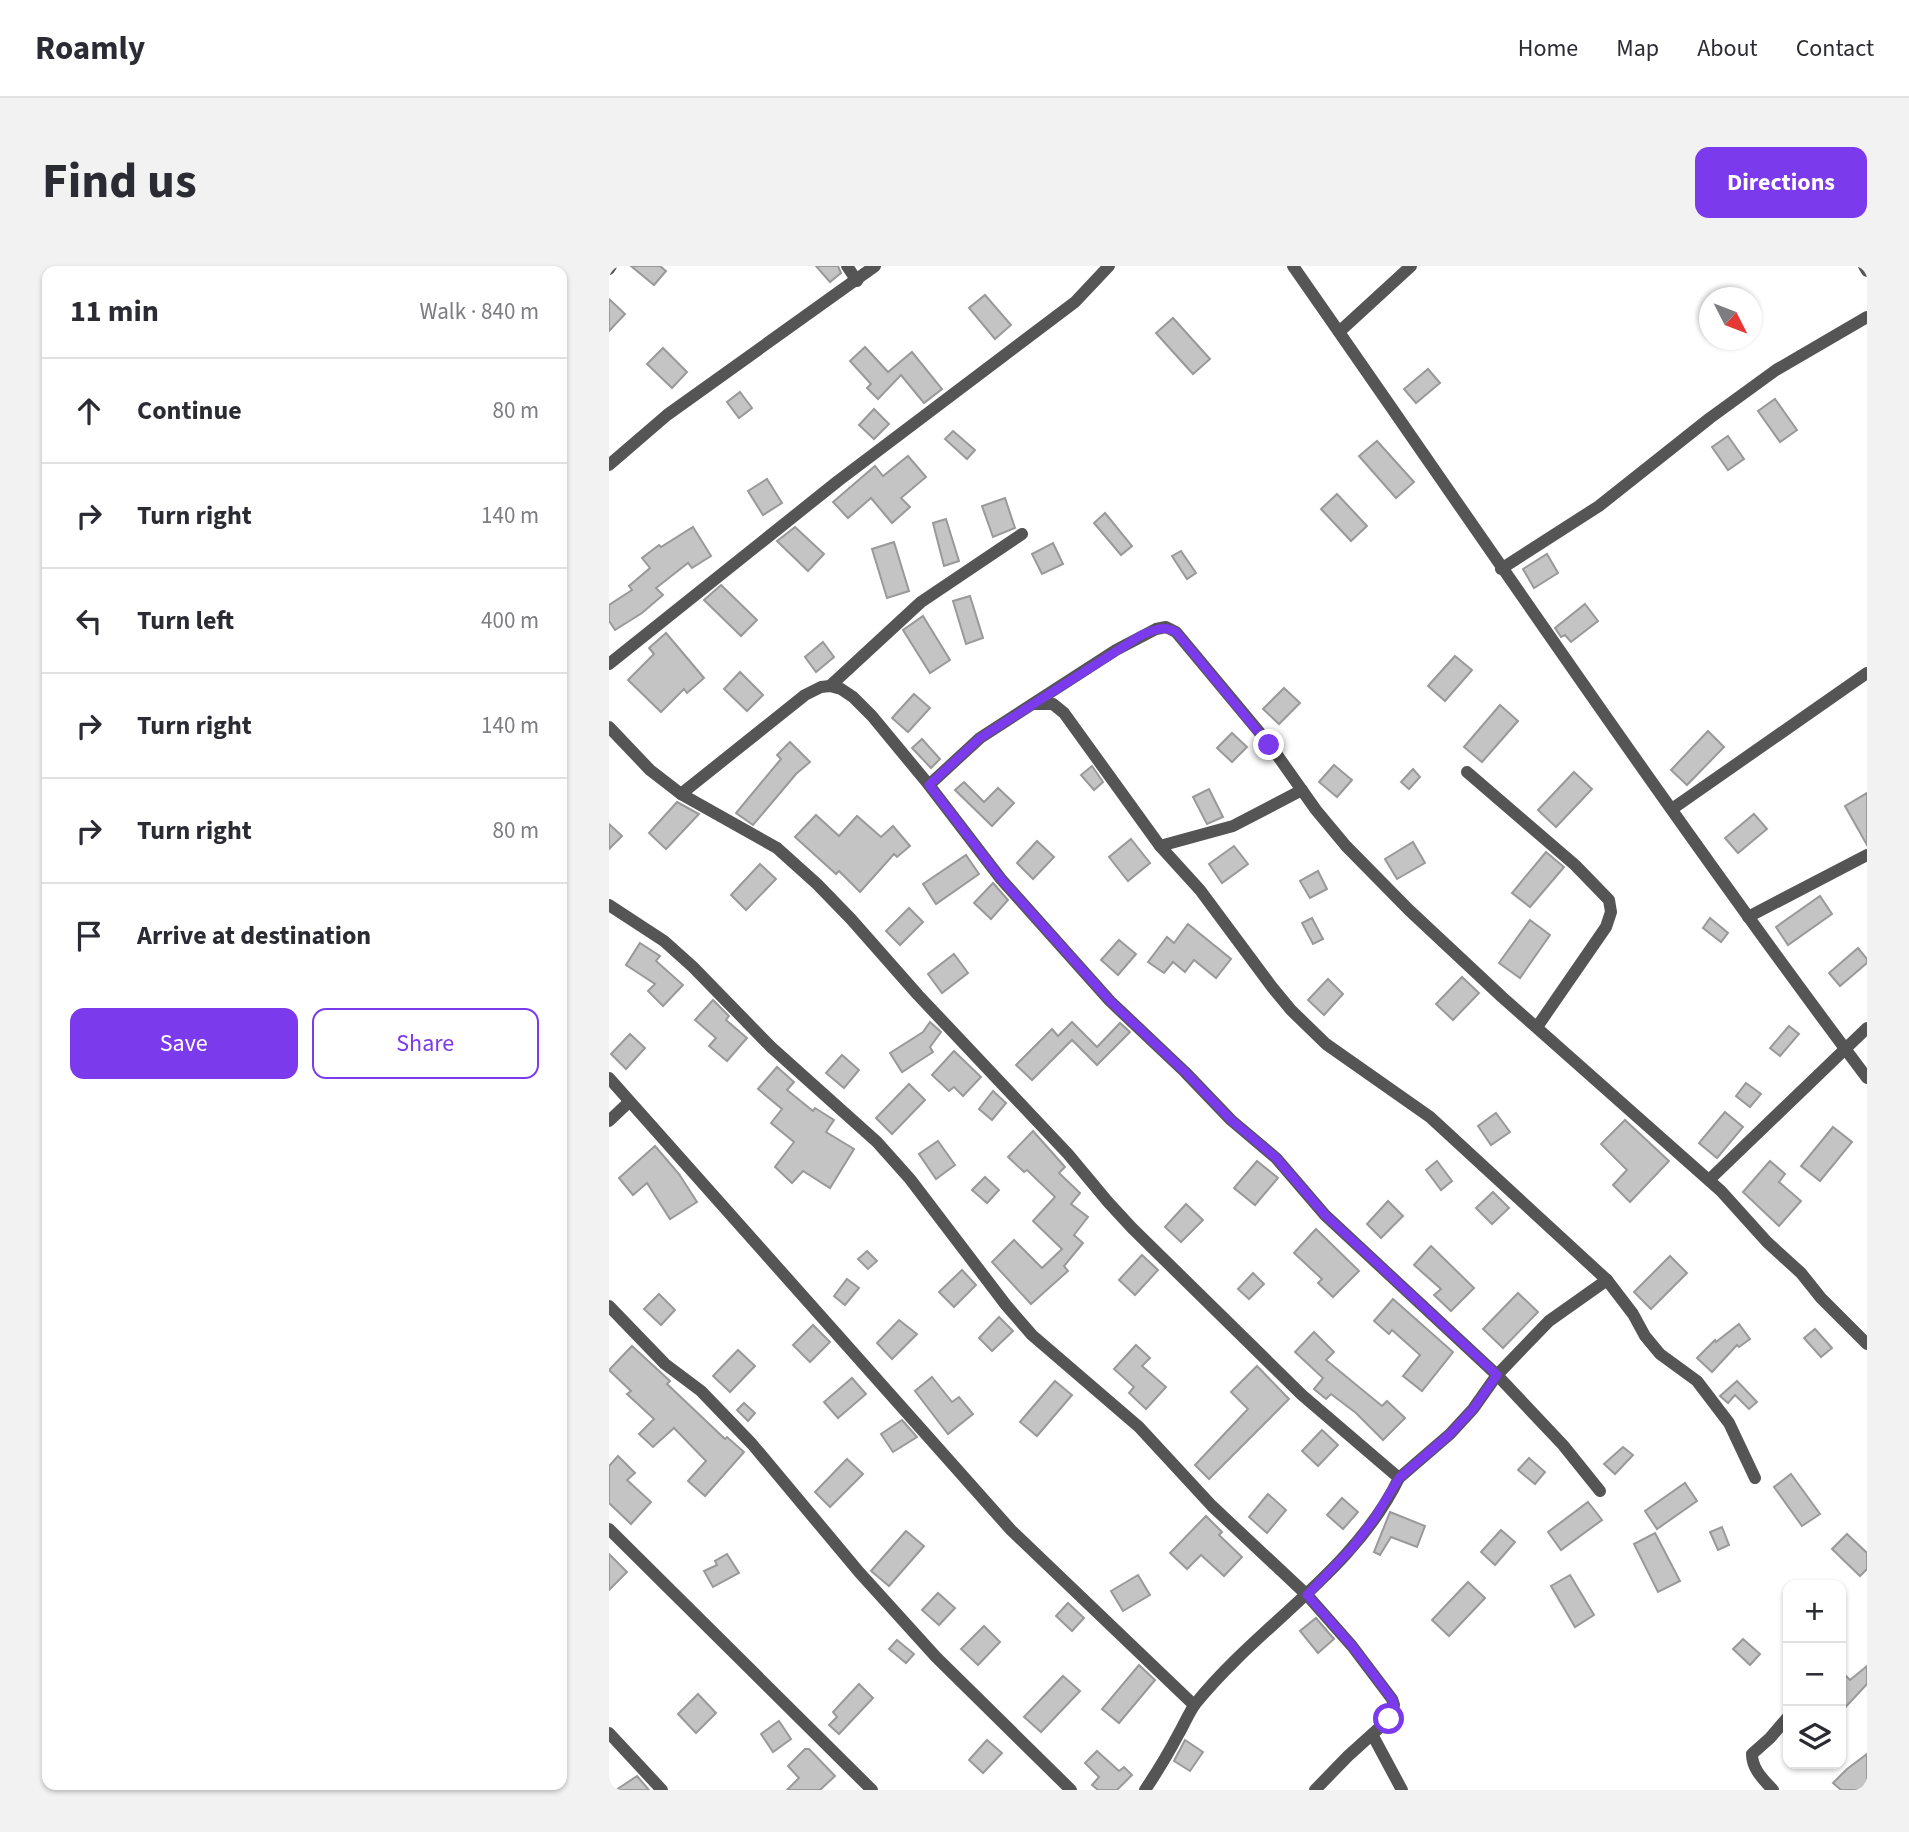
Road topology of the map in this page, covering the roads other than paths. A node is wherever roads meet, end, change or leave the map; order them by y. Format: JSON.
{"nodes":[{"id":1,"x":847,"y":266,"type":"edge"},
{"id":2,"x":875,"y":266,"type":"edge"},
{"id":3,"x":1109,"y":266,"type":"edge"},
{"id":4,"x":1293,"y":266,"type":"edge"},
{"id":5,"x":1411,"y":266,"type":"edge"},
{"id":6,"x":857,"y":281,"type":"junction"},
{"id":7,"x":1867,"y":317,"type":"edge"},
{"id":8,"x":1339,"y":332,"type":"junction"},
{"id":9,"x":609,"y":465,"type":"edge"},
{"id":10,"x":1022,"y":534,"type":"dead end"},
{"id":11,"x":1501,"y":569,"type":"junction"},
{"id":12,"x":609,"y":664,"type":"edge"},
{"id":13,"x":1867,"y":673,"type":"edge"},
{"id":14,"x":830,"y":686,"type":"junction"},
{"id":15,"x":1033,"y":704,"type":"junction"},
{"id":16,"x":609,"y":727,"type":"edge"},
{"id":17,"x":1467,"y":772,"type":"dead end"},
{"id":18,"x":929,"y":785,"type":"junction"},
{"id":19,"x":1302,"y":790,"type":"dead end"},
{"id":20,"x":681,"y":794,"type":"junction"},
{"id":21,"x":1672,"y":809,"type":"junction"},
{"id":22,"x":1160,"y":846,"type":"junction"},
{"id":23,"x":1867,"y":855,"type":"edge"},
{"id":24,"x":609,"y":905,"type":"edge"},
{"id":25,"x":1748,"y":917,"type":"junction"},
{"id":26,"x":1537,"y":1027,"type":"junction"},
{"id":27,"x":1867,"y":1028,"type":"edge"},
{"id":28,"x":1845,"y":1048,"type":"junction"},
{"id":29,"x":609,"y":1078,"type":"edge"},
{"id":30,"x":1867,"y":1078,"type":"edge"},
{"id":31,"x":629,"y":1102,"type":"junction"},
{"id":32,"x":609,"y":1121,"type":"edge"},
{"id":33,"x":1709,"y":1180,"type":"junction"},
{"id":34,"x":1607,"y":1280,"type":"junction"},
{"id":35,"x":609,"y":1306,"type":"edge"},
{"id":36,"x":1867,"y":1344,"type":"edge"},
{"id":37,"x":1497,"y":1375,"type":"junction"},
{"id":38,"x":1399,"y":1478,"type":"junction"},
{"id":39,"x":1755,"y":1478,"type":"dead end"},
{"id":40,"x":1600,"y":1491,"type":"dead end"},
{"id":41,"x":609,"y":1529,"type":"edge"},
{"id":42,"x":1307,"y":1595,"type":"junction"},
{"id":43,"x":1194,"y":1705,"type":"junction"},
{"id":44,"x":1783,"y":1723,"type":"edge"},
{"id":45,"x":609,"y":1733,"type":"edge"},
{"id":46,"x":1373,"y":1736,"type":"junction"},
{"id":47,"x":662,"y":1790,"type":"edge"},
{"id":48,"x":872,"y":1790,"type":"edge"},
{"id":49,"x":1071,"y":1790,"type":"edge"},
{"id":50,"x":1145,"y":1790,"type":"edge"},
{"id":51,"x":1315,"y":1790,"type":"edge"},
{"id":52,"x":1402,"y":1790,"type":"edge"},
{"id":53,"x":1773,"y":1790,"type":"edge"}],
"edges":[{"from":1,"to":6,"type":"street"},
{"from":2,"to":6,"type":"street"},
{"from":3,"to":12,"type":"street"},
{"from":4,"to":8,"type":"street"},
{"from":5,"to":8,"type":"street"},
{"from":6,"to":9,"type":"street"},
{"from":7,"to":11,"type":"street"},
{"from":8,"to":11,"type":"street"},
{"from":10,"to":14,"type":"street"},
{"from":11,"to":21,"type":"street"},
{"from":13,"to":21,"type":"street"},
{"from":14,"to":18,"type":"street"},
{"from":14,"to":20,"type":"street"},
{"from":15,"to":18,"type":"street"},
{"from":15,"to":22,"type":"street"},
{"from":15,"to":26,"type":"street"},
{"from":16,"to":20,"type":"street"},
{"from":17,"to":26,"type":"street"},
{"from":18,"to":37,"type":"street"},
{"from":19,"to":22,"type":"street"},
{"from":20,"to":38,"type":"street"},
{"from":21,"to":25,"type":"street"},
{"from":22,"to":34,"type":"street"},
{"from":23,"to":25,"type":"street"},
{"from":24,"to":42,"type":"street"},
{"from":25,"to":28,"type":"street"},
{"from":26,"to":33,"type":"street"},
{"from":27,"to":28,"type":"street"},
{"from":28,"to":30,"type":"street"},
{"from":28,"to":33,"type":"street"},
{"from":29,"to":31,"type":"street"},
{"from":31,"to":32,"type":"street"},
{"from":31,"to":43,"type":"street"},
{"from":33,"to":36,"type":"street"},
{"from":34,"to":37,"type":"street"},
{"from":34,"to":39,"type":"street"},
{"from":35,"to":49,"type":"street"},
{"from":37,"to":38,"type":"street"},
{"from":37,"to":40,"type":"street"},
{"from":38,"to":42,"type":"street"},
{"from":41,"to":48,"type":"street"},
{"from":42,"to":43,"type":"street"},
{"from":42,"to":46,"type":"street"},
{"from":43,"to":50,"type":"street"},
{"from":44,"to":53,"type":"street"},
{"from":45,"to":47,"type":"street"},
{"from":46,"to":51,"type":"street"},
{"from":46,"to":52,"type":"street"}]}
